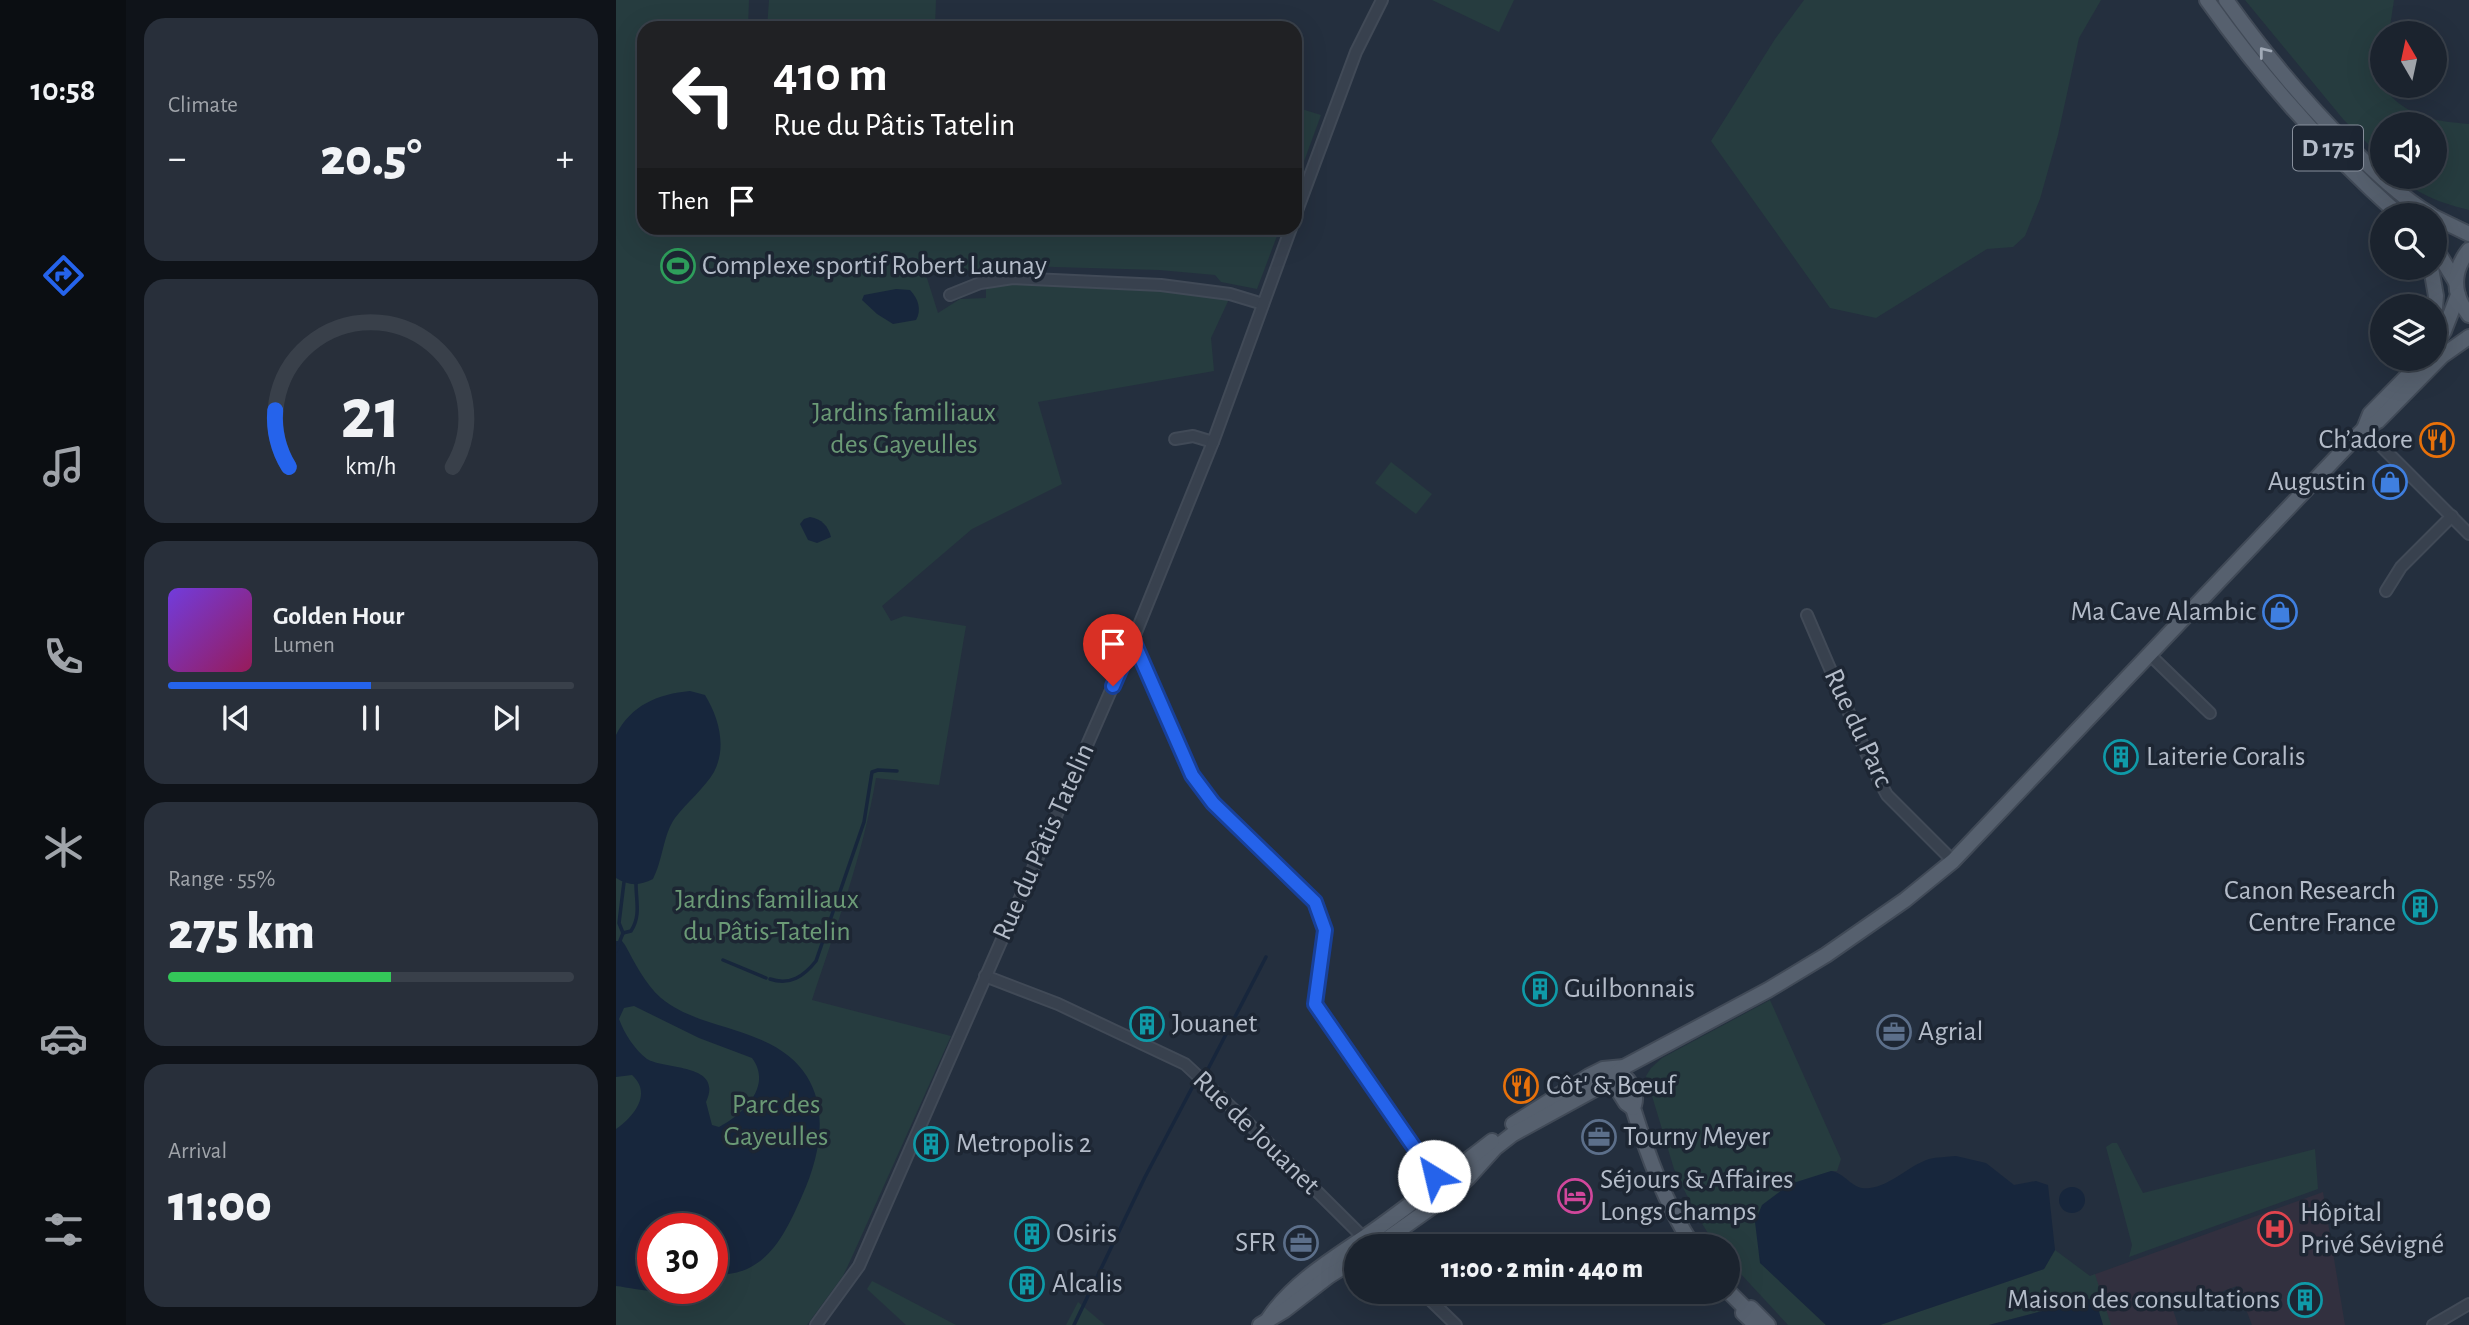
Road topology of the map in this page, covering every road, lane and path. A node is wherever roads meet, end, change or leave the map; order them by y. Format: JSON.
{"nodes":[{"id":1,"x":1382,"y":0,"type":"edge"},
{"id":2,"x":2207,"y":0,"type":"edge"},
{"id":3,"x":2226,"y":0,"type":"edge"},
{"id":4,"x":1302,"y":197,"type":"edge"},
{"id":5,"x":2386,"y":203,"type":"edge"},
{"id":6,"x":2415,"y":203,"type":"edge"},
{"id":7,"x":2447,"y":223,"type":"edge"},
{"id":8,"x":2469,"y":234,"type":"edge"},
{"id":9,"x":1288,"y":235,"type":"edge"},
{"id":10,"x":2469,"y":250,"type":"edge"},
{"id":11,"x":2447,"y":270,"type":"edge"},
{"id":12,"x":2457,"y":288,"type":"junction"},
{"id":13,"x":950,"y":295,"type":"dead end"},
{"id":14,"x":1263,"y":304,"type":"junction"},
{"id":15,"x":2469,"y":315,"type":"edge"},
{"id":16,"x":2447,"y":321,"type":"edge"},
{"id":17,"x":2469,"y":337,"type":"edge"},
{"id":18,"x":2406,"y":371,"type":"edge"},
{"id":19,"x":2413,"y":371,"type":"edge"},
{"id":20,"x":2397,"y":384,"type":"junction"},
{"id":21,"x":2364,"y":429,"type":"junction"},
{"id":22,"x":1175,"y":439,"type":"dead end"},
{"id":23,"x":1213,"y":442,"type":"junction"},
{"id":24,"x":2452,"y":516,"type":"junction"},
{"id":25,"x":2469,"y":534,"type":"edge"},
{"id":26,"x":2386,"y":592,"type":"dead end"},
{"id":27,"x":1807,"y":615,"type":"dead end"},
{"id":28,"x":1133,"y":640,"type":"junction"},
{"id":29,"x":2149,"y":654,"type":"junction"},
{"id":30,"x":2210,"y":713,"type":"dead end"},
{"id":31,"x":1953,"y":861,"type":"junction"},
{"id":32,"x":985,"y":976,"type":"junction"},
{"id":33,"x":1647,"y":1054,"type":"junction"},
{"id":34,"x":1614,"y":1072,"type":"junction"},
{"id":35,"x":1633,"y":1087,"type":"junction"},
{"id":36,"x":1633,"y":1108,"type":"junction"},
{"id":37,"x":1439,"y":1183,"type":"junction"},
{"id":38,"x":1361,"y":1234,"type":"edge"},
{"id":39,"x":1380,"y":1234,"type":"edge"},
{"id":40,"x":1385,"y":1234,"type":"edge"},
{"id":41,"x":1686,"y":1234,"type":"edge"},
{"id":42,"x":1344,"y":1255,"type":"edge"},
{"id":43,"x":1344,"y":1266,"type":"edge"},
{"id":44,"x":1740,"y":1303,"type":"edge"},
{"id":45,"x":1434,"y":1304,"type":"edge"},
{"id":46,"x":2469,"y":1304,"type":"edge"},
{"id":47,"x":1744,"y":1307,"type":"junction"},
{"id":48,"x":1264,"y":1321,"type":"edge"},
{"id":49,"x":817,"y":1325,"type":"edge"},
{"id":50,"x":1456,"y":1325,"type":"edge"},
{"id":51,"x":1756,"y":1325,"type":"edge"},
{"id":52,"x":1768,"y":1325,"type":"edge"},
{"id":53,"x":2433,"y":1325,"type":"edge"}],
"edges":[{"from":1,"to":4,"type":"street"},
{"from":2,"to":5,"type":"main road","number":"D 175"},
{"from":6,"to":3,"type":"main road","number":"D 175","one_way":true},
{"from":7,"to":8,"type":"main road","number":"D 175"},
{"from":9,"to":14,"type":"street","name":"Rue du Pâtis Tatelin"},
{"from":10,"to":12,"type":"main road"},
{"from":11,"to":12,"type":"main road"},
{"from":12,"to":15,"type":"main road"},
{"from":12,"to":16,"type":"main road"},
{"from":13,"to":14,"type":"street"},
{"from":14,"to":23,"type":"street","name":"Rue du Pâtis Tatelin"},
{"from":17,"to":21,"type":"main road"},
{"from":18,"to":20,"type":"main road"},
{"from":19,"to":20,"type":"main road"},
{"from":20,"to":21,"type":"main road"},
{"from":21,"to":24,"type":"street"},
{"from":21,"to":29,"type":"main road"},
{"from":22,"to":23,"type":"street"},
{"from":23,"to":28,"type":"street","name":"Rue du Pâtis Tatelin"},
{"from":24,"to":25,"type":"street"},
{"from":24,"to":26,"type":"street"},
{"from":27,"to":31,"type":"street","name":"Rue du Parc"},
{"from":28,"to":32,"type":"street","name":"Rue du Pâtis Tatelin"},
{"from":28,"to":37,"type":"street"},
{"from":29,"to":30,"type":"street"},
{"from":29,"to":31,"type":"main road"},
{"from":31,"to":33,"type":"main road"},
{"from":32,"to":38,"type":"street","name":"Rue de Jouanet"},
{"from":32,"to":49,"type":"street","name":"Rue du Pâtis Tatelin"},
{"from":33,"to":34,"type":"main road"},
{"from":33,"to":35,"type":"main road"},
{"from":34,"to":35,"type":"main road"},
{"from":34,"to":36,"type":"main road"},
{"from":34,"to":37,"type":"main road"},
{"from":34,"to":40,"type":"main road"},
{"from":35,"to":36,"type":"main road"},
{"from":36,"to":41,"type":"main road"},
{"from":37,"to":39,"type":"main road"},
{"from":42,"to":48,"type":"main road"},
{"from":43,"to":48,"type":"main road"},
{"from":44,"to":47,"type":"main road"},
{"from":45,"to":50,"type":"street"},
{"from":46,"to":53,"type":"street"},
{"from":47,"to":51,"type":"main road"},
{"from":47,"to":52,"type":"main road"}]}
